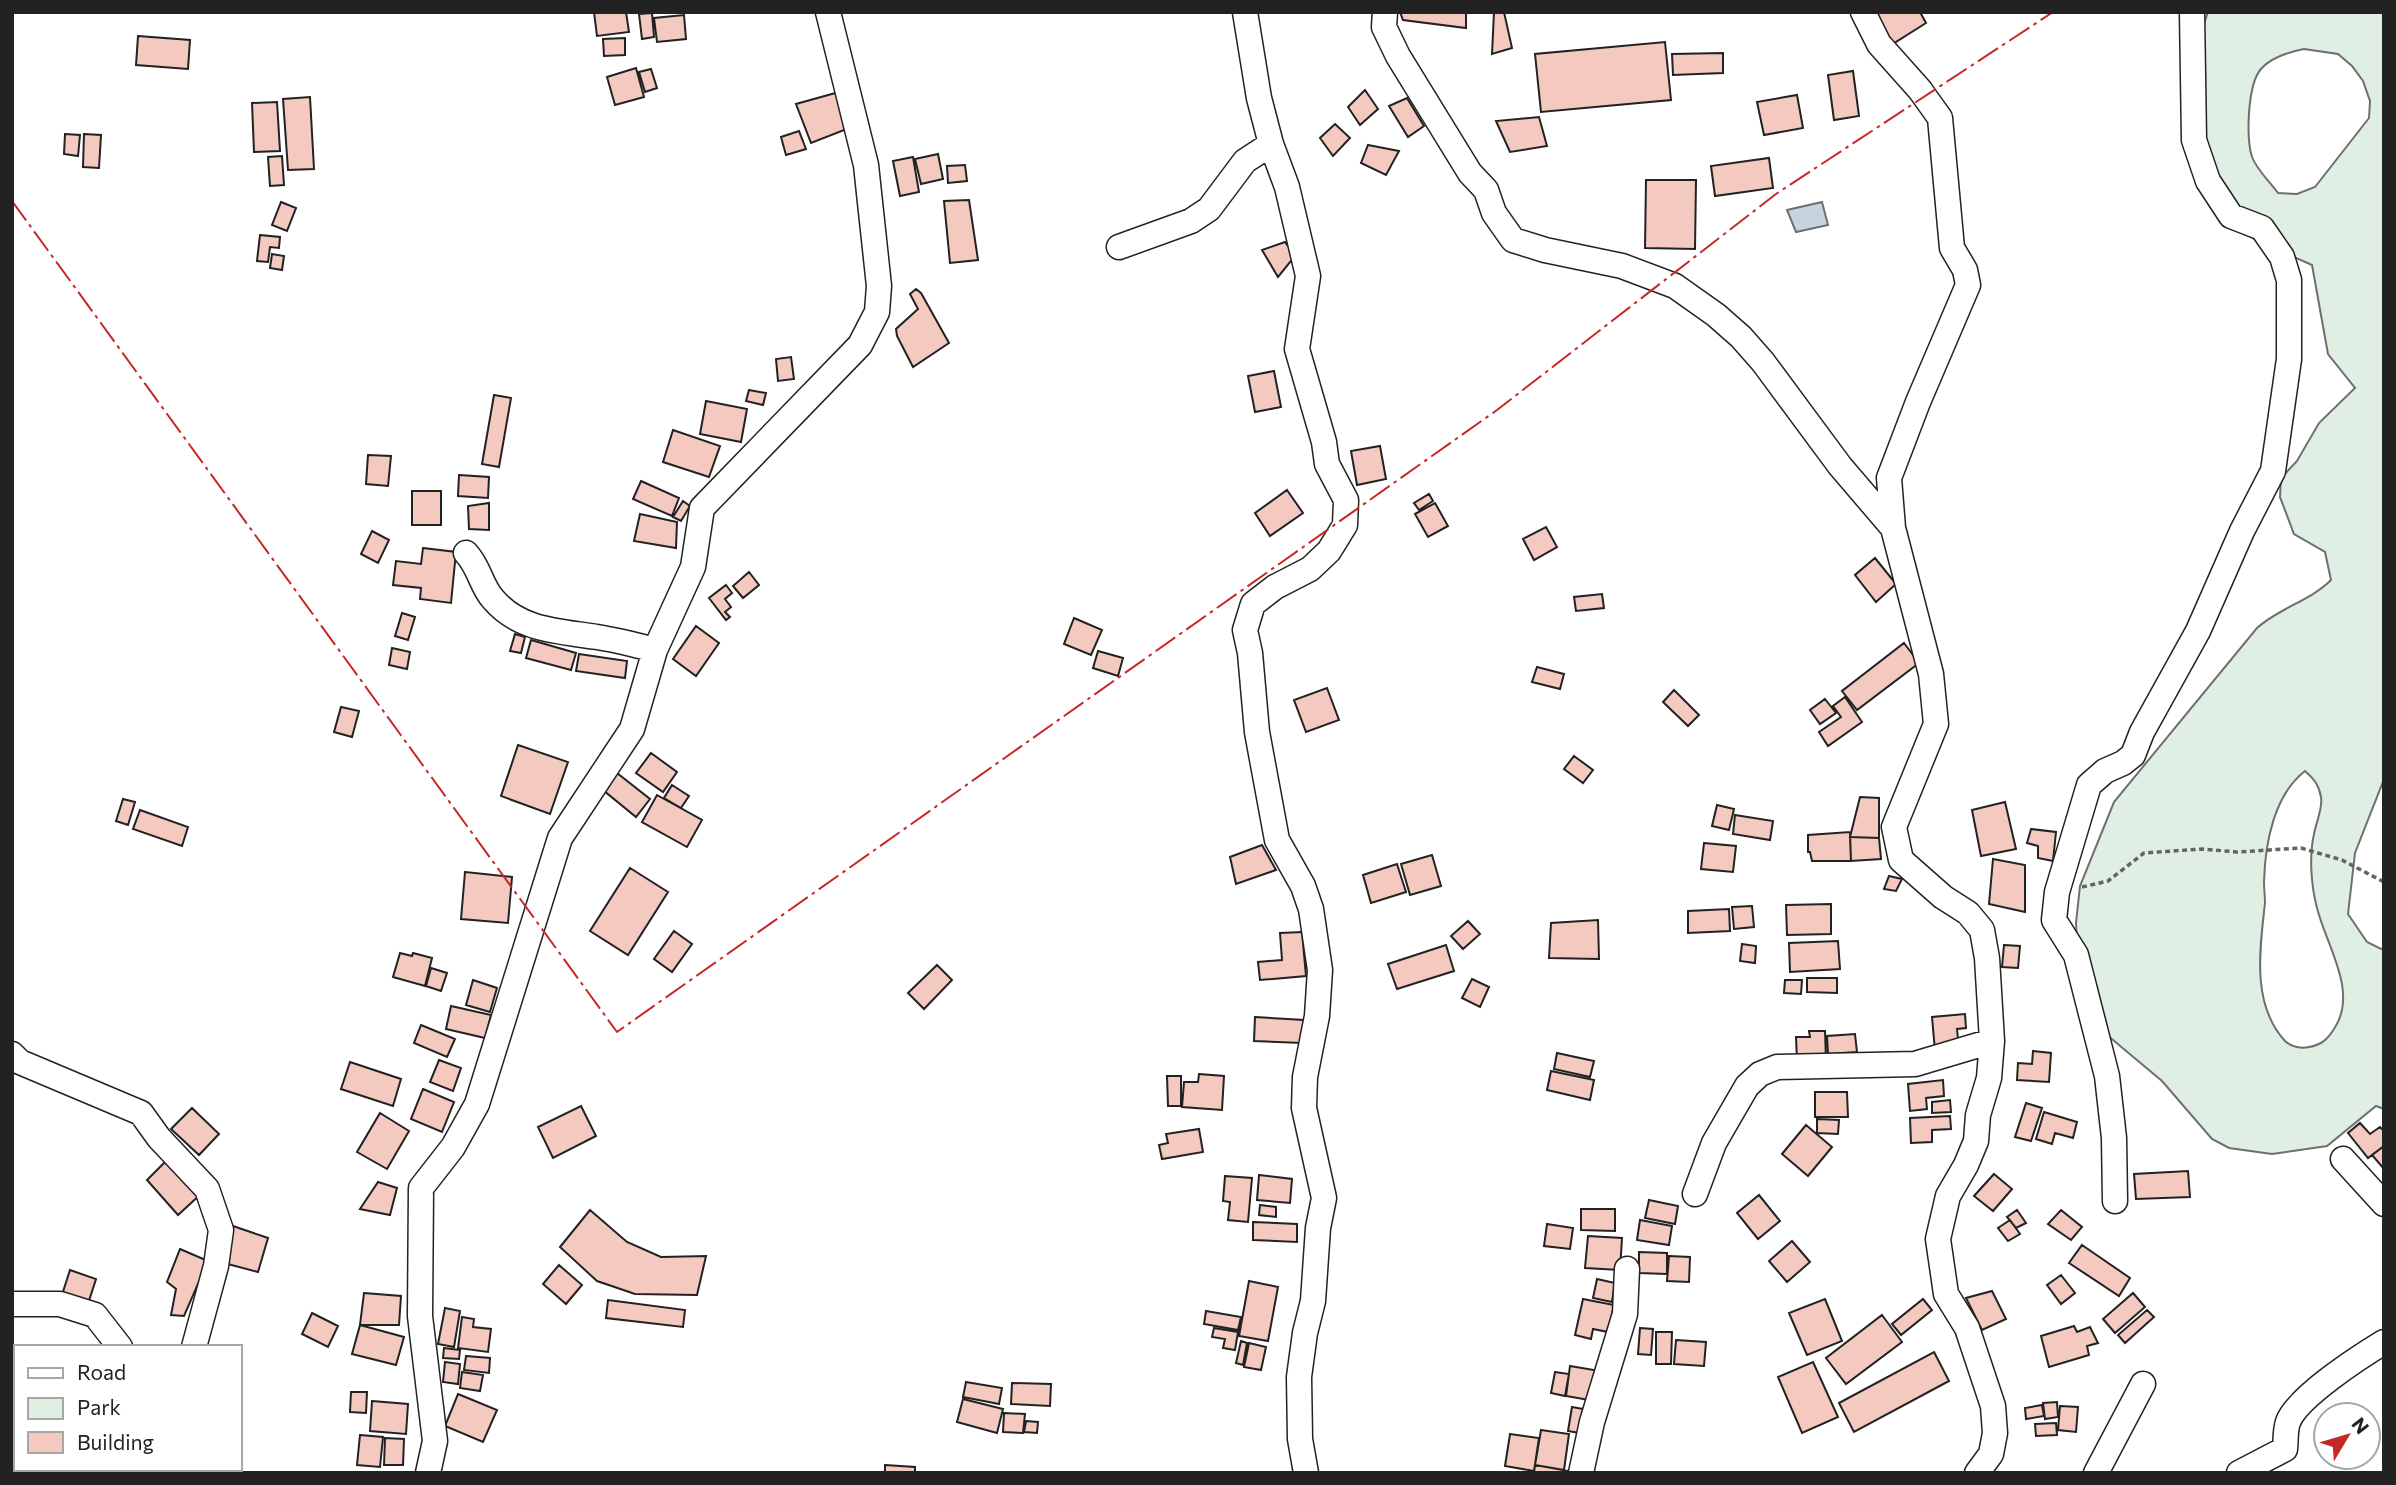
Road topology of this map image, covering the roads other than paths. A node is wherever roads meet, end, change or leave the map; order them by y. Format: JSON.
{"nodes":[{"id":1,"x":828,"y":12,"type":"edge"},
{"id":2,"x":1245,"y":12,"type":"edge"},
{"id":3,"x":1385,"y":12,"type":"edge"},
{"id":4,"x":1863,"y":12,"type":"edge"},
{"id":5,"x":2192,"y":12,"type":"edge"},
{"id":6,"x":1271,"y":144,"type":"junction"},
{"id":7,"x":1119,"y":247,"type":"dead end"},
{"id":8,"x":1893,"y":528,"type":"junction"},
{"id":9,"x":466,"y":554,"type":"dead end"},
{"id":10,"x":655,"y":650,"type":"junction"},
{"id":11,"x":1992,"y":1041,"type":"junction"},
{"id":12,"x":12,"y":1054,"type":"edge"},
{"id":13,"x":2343,"y":1159,"type":"dead end"},
{"id":14,"x":1695,"y":1194,"type":"dead end"},
{"id":15,"x":2115,"y":1201,"type":"dead end"},
{"id":16,"x":2384,"y":1204,"type":"edge"},
{"id":17,"x":1627,"y":1269,"type":"dead end"},
{"id":18,"x":12,"y":1304,"type":"edge"},
{"id":19,"x":2384,"y":1342,"type":"edge"},
{"id":20,"x":118,"y":1345,"type":"edge"},
{"id":21,"x":195,"y":1345,"type":"edge"},
{"id":22,"x":2143,"y":1384,"type":"dead end"},
{"id":23,"x":428,"y":1473,"type":"edge"},
{"id":24,"x":1306,"y":1473,"type":"edge"},
{"id":25,"x":1581,"y":1473,"type":"edge"},
{"id":26,"x":1977,"y":1473,"type":"edge"},
{"id":27,"x":2096,"y":1473,"type":"edge"},
{"id":28,"x":2239,"y":1473,"type":"edge"}],
"edges":[{"from":1,"to":10,"type":"street"},
{"from":2,"to":6,"type":"street"},
{"from":3,"to":8,"type":"street"},
{"from":4,"to":8,"type":"street"},
{"from":5,"to":15,"type":"street"},
{"from":6,"to":7,"type":"street"},
{"from":6,"to":24,"type":"street"},
{"from":8,"to":11,"type":"street"},
{"from":9,"to":10,"type":"street"},
{"from":10,"to":23,"type":"street"},
{"from":11,"to":14,"type":"street"},
{"from":11,"to":26,"type":"street"},
{"from":12,"to":21,"type":"street"},
{"from":13,"to":16,"type":"street"},
{"from":17,"to":25,"type":"street"},
{"from":18,"to":20,"type":"street"},
{"from":19,"to":28,"type":"street"},
{"from":22,"to":27,"type":"street"}]}
